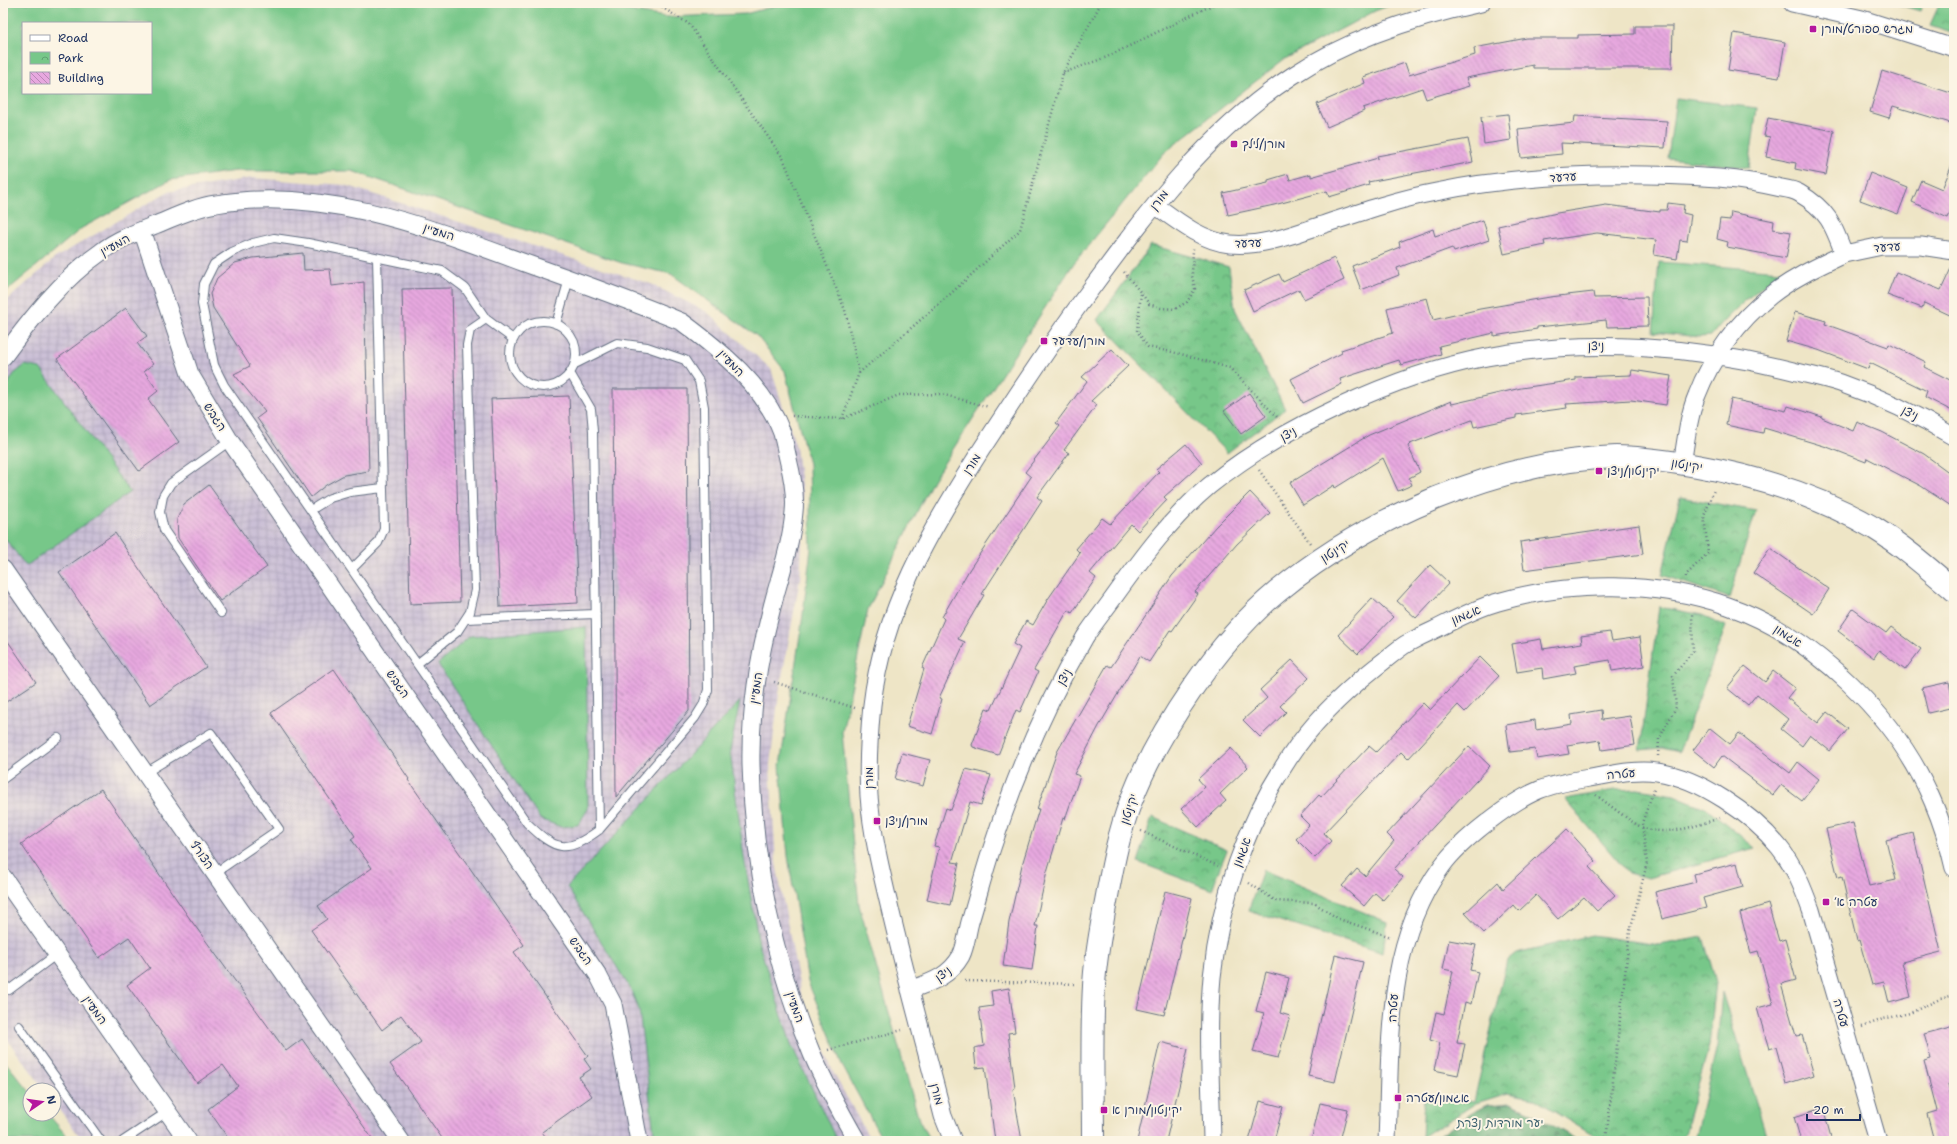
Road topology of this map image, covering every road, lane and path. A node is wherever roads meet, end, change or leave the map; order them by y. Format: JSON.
{"nodes":[{"id":1,"x":655,"y":3,"type":"edge"},
{"id":2,"x":1101,"y":3,"type":"edge"},
{"id":3,"x":1216,"y":3,"type":"edge"},
{"id":4,"x":1480,"y":3,"type":"edge"},
{"id":5,"x":1792,"y":3,"type":"edge"},
{"id":6,"x":1954,"y":48,"type":"edge"},
{"id":7,"x":1063,"y":73,"type":"junction"},
{"id":8,"x":1155,"y":205,"type":"junction"},
{"id":9,"x":142,"y":230,"type":"junction"},
{"id":10,"x":1198,"y":233,"type":"junction"},
{"id":11,"x":1954,"y":251,"type":"edge"},
{"id":12,"x":1844,"y":254,"type":"junction"},
{"id":13,"x":377,"y":258,"type":"junction"},
{"id":14,"x":1113,"y":260,"type":"junction"},
{"id":15,"x":569,"y":279,"type":"junction"},
{"id":16,"x":1141,"y":293,"type":"junction"},
{"id":17,"x":486,"y":319,"type":"junction"},
{"id":18,"x":556,"y":324,"type":"junction"},
{"id":19,"x":513,"y":339,"type":"junction"},
{"id":20,"x":1717,"y":355,"type":"junction"},
{"id":21,"x":3,"y":357,"type":"edge"},
{"id":22,"x":574,"y":364,"type":"junction"},
{"id":23,"x":570,"y":373,"type":"junction"},
{"id":24,"x":859,"y":373,"type":"junction"},
{"id":25,"x":1006,"y":412,"type":"junction"},
{"id":26,"x":772,"y":415,"type":"junction"},
{"id":27,"x":842,"y":419,"type":"junction"},
{"id":28,"x":1291,"y":432,"type":"junction"},
{"id":29,"x":1954,"y":437,"type":"edge"},
{"id":30,"x":230,"y":441,"type":"junction"},
{"id":31,"x":1250,"y":456,"type":"junction"},
{"id":32,"x":1682,"y":464,"type":"junction"},
{"id":33,"x":1720,"y":470,"type":"junction"},
{"id":34,"x":383,"y":488,"type":"junction"},
{"id":35,"x":311,"y":510,"type":"junction"},
{"id":36,"x":1322,"y":560,"type":"junction"},
{"id":37,"x":3,"y":569,"type":"edge"},
{"id":38,"x":352,"y":569,"type":"junction"},
{"id":39,"x":1954,"y":590,"type":"edge"},
{"id":40,"x":1689,"y":595,"type":"junction"},
{"id":41,"x":221,"y":613,"type":"dead end"},
{"id":42,"x":596,"y":614,"type":"junction"},
{"id":43,"x":466,"y":619,"type":"junction"},
{"id":44,"x":417,"y":664,"type":"junction"},
{"id":45,"x":758,"y":677,"type":"junction"},
{"id":46,"x":872,"y":713,"type":"junction"},
{"id":47,"x":58,"y":738,"type":"dead end"},
{"id":48,"x":1656,"y":772,"type":"junction"},
{"id":49,"x":145,"y":773,"type":"junction"},
{"id":50,"x":3,"y":779,"type":"edge"},
{"id":51,"x":1576,"y":780,"type":"junction"},
{"id":52,"x":1740,"y":811,"type":"junction"},
{"id":53,"x":1124,"y":823,"type":"junction"},
{"id":54,"x":1643,"y":828,"type":"junction"},
{"id":55,"x":599,"y":830,"type":"junction"},
{"id":56,"x":1954,"y":868,"type":"edge"},
{"id":57,"x":214,"y":873,"type":"junction"},
{"id":58,"x":1234,"y":874,"type":"junction"},
{"id":59,"x":3,"y":877,"type":"edge"},
{"id":60,"x":1405,"y":942,"type":"junction"},
{"id":61,"x":57,"y":954,"type":"junction"},
{"id":62,"x":939,"y":980,"type":"junction"},
{"id":63,"x":3,"y":982,"type":"edge"},
{"id":64,"x":1094,"y":984,"type":"junction"},
{"id":65,"x":910,"y":990,"type":"junction"},
{"id":66,"x":1954,"y":995,"type":"edge"},
{"id":67,"x":919,"y":1025,"type":"junction"},
{"id":68,"x":19,"y":1026,"type":"dead end"},
{"id":69,"x":1846,"y":1033,"type":"junction"},
{"id":70,"x":812,"y":1055,"type":"junction"},
{"id":71,"x":167,"y":1112,"type":"junction"},
{"id":72,"x":101,"y":1141,"type":"edge"},
{"id":73,"x":123,"y":1141,"type":"edge"},
{"id":74,"x":188,"y":1141,"type":"edge"},
{"id":75,"x":401,"y":1141,"type":"edge"},
{"id":76,"x":639,"y":1141,"type":"edge"},
{"id":77,"x":857,"y":1141,"type":"edge"},
{"id":78,"x":953,"y":1141,"type":"edge"},
{"id":79,"x":1093,"y":1141,"type":"edge"},
{"id":80,"x":1212,"y":1141,"type":"edge"},
{"id":81,"x":1387,"y":1141,"type":"edge"},
{"id":82,"x":1606,"y":1141,"type":"edge"},
{"id":83,"x":1878,"y":1141,"type":"edge"}],
"edges":[{"from":1,"to":24,"type":"path"},
{"from":2,"to":7,"type":"path"},
{"from":3,"to":7,"type":"path"},
{"from":4,"to":8,"type":"street","name":"מורן"},
{"from":5,"to":6,"type":"street"},
{"from":7,"to":24,"type":"path"},
{"from":8,"to":10,"type":"street","name":"עדעד"},
{"from":8,"to":14,"type":"street","name":"מורן"},
{"from":9,"to":15,"type":"street","name":"המעיין"},
{"from":9,"to":21,"type":"street","name":"המעיין"},
{"from":9,"to":30,"type":"street","name":"הגביש"},
{"from":10,"to":12,"type":"street","name":"עדעד"},
{"from":10,"to":16,"type":"path"},
{"from":11,"to":12,"type":"street","name":"עדעד"},
{"from":12,"to":20,"type":"street"},
{"from":13,"to":17,"type":"lane"},
{"from":13,"to":34,"type":"lane"},
{"from":13,"to":35,"type":"lane"},
{"from":14,"to":16,"type":"path"},
{"from":14,"to":25,"type":"street","name":"מורן"},
{"from":15,"to":18,"type":"lane"},
{"from":15,"to":26,"type":"street","name":"המעיין"},
{"from":16,"to":28,"type":"path"},
{"from":17,"to":19,"type":"lane"},
{"from":17,"to":43,"type":"lane"},
{"from":18,"to":19,"type":"lane"},
{"from":18,"to":22,"type":"lane"},
{"from":19,"to":23,"type":"lane"},
{"from":20,"to":28,"type":"street","name":"ניצן"},
{"from":20,"to":29,"type":"street","name":"ניצן"},
{"from":20,"to":32,"type":"street"},
{"from":22,"to":23,"type":"lane"},
{"from":22,"to":55,"type":"lane"},
{"from":23,"to":42,"type":"lane"},
{"from":24,"to":27,"type":"path"},
{"from":25,"to":27,"type":"path"},
{"from":25,"to":46,"type":"street","name":"מורן"},
{"from":26,"to":27,"type":"path"},
{"from":26,"to":45,"type":"street","name":"המעיין"},
{"from":28,"to":31,"type":"street","name":"ניצן"},
{"from":30,"to":41,"type":"lane"},
{"from":30,"to":76,"type":"street","name":"הגביש"},
{"from":31,"to":36,"type":"path"},
{"from":31,"to":62,"type":"street","name":"ניצן"},
{"from":32,"to":33,"type":"street","name":"יקינטון"},
{"from":32,"to":36,"type":"street","name":"יקינטון"},
{"from":33,"to":39,"type":"street","name":"יקינטון"},
{"from":33,"to":40,"type":"path"},
{"from":34,"to":35,"type":"lane"},
{"from":34,"to":38,"type":"lane"},
{"from":35,"to":38,"type":"lane"},
{"from":36,"to":53,"type":"street","name":"יקינטון"},
{"from":37,"to":49,"type":"street","name":"הצורף"},
{"from":38,"to":44,"type":"lane"},
{"from":40,"to":48,"type":"path"},
{"from":40,"to":56,"type":"street","name":"אגמון"},
{"from":40,"to":58,"type":"street","name":"אגמון"},
{"from":42,"to":43,"type":"lane"},
{"from":42,"to":55,"type":"lane"},
{"from":43,"to":44,"type":"lane"},
{"from":44,"to":55,"type":"lane"},
{"from":45,"to":46,"type":"path"},
{"from":45,"to":70,"type":"street","name":"המעיין"},
{"from":46,"to":65,"type":"street","name":"מורן"},
{"from":47,"to":50,"type":"lane"},
{"from":48,"to":51,"type":"street","name":"עטרה"},
{"from":48,"to":52,"type":"street","name":"עטרה"},
{"from":48,"to":54,"type":"path"},
{"from":49,"to":57,"type":"street","name":"הצורף"},
{"from":49,"to":57,"type":"lane"},
{"from":51,"to":54,"type":"path"},
{"from":51,"to":60,"type":"street","name":"עטרה"},
{"from":52,"to":54,"type":"path"},
{"from":52,"to":69,"type":"street","name":"עטרה"},
{"from":53,"to":58,"type":"path"},
{"from":53,"to":64,"type":"street","name":"יקינטון"},
{"from":54,"to":82,"type":"path"},
{"from":57,"to":75,"type":"street","name":"הצורף"},
{"from":58,"to":60,"type":"path"},
{"from":58,"to":80,"type":"street","name":"אגמון"},
{"from":59,"to":61,"type":"street","name":"המעיין"},
{"from":60,"to":81,"type":"street","name":"עטרה"},
{"from":61,"to":63,"type":"lane"},
{"from":61,"to":71,"type":"street","name":"המעיין"},
{"from":62,"to":64,"type":"path"},
{"from":62,"to":65,"type":"street","name":"ניצן"},
{"from":64,"to":79,"type":"street","name":"יקינטון"},
{"from":65,"to":67,"type":"street","name":"מורן"},
{"from":66,"to":69,"type":"path"},
{"from":67,"to":70,"type":"path"},
{"from":67,"to":78,"type":"street","name":"מורן"},
{"from":68,"to":72,"type":"lane"},
{"from":69,"to":83,"type":"street","name":"עטרה"},
{"from":70,"to":77,"type":"street","name":"המעיין"},
{"from":71,"to":73,"type":"lane"},
{"from":71,"to":74,"type":"street","name":"המעיין"}]}
